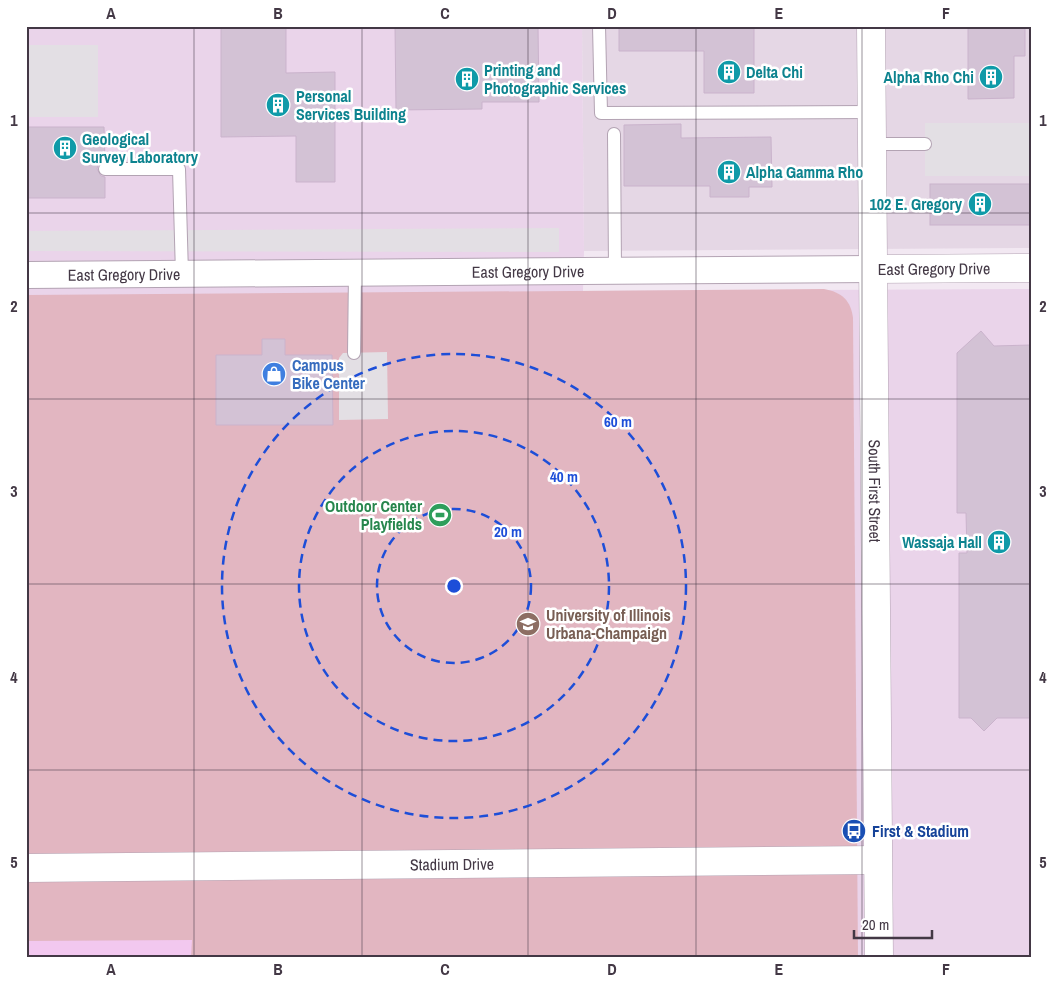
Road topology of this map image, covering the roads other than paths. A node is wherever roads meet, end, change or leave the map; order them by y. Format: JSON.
{"nodes":[{"id":1,"x":600,"y":26,"type":"edge"},
{"id":2,"x":871,"y":26,"type":"edge"},
{"id":3,"x":872,"y":112,"type":"junction"},
{"id":4,"x":614,"y":134,"type":"dead end"},
{"id":5,"x":872,"y":144,"type":"junction"},
{"id":6,"x":926,"y":144,"type":"dead end"},
{"id":7,"x":105,"y":168,"type":"dead end"},
{"id":8,"x":1031,"y":268,"type":"edge"},
{"id":9,"x":874,"y":269,"type":"junction"},
{"id":10,"x":615,"y":270,"type":"junction"},
{"id":11,"x":355,"y":273,"type":"junction"},
{"id":12,"x":182,"y":274,"type":"junction"},
{"id":13,"x":26,"y":275,"type":"edge"},
{"id":14,"x":354,"y":353,"type":"dead end"},
{"id":15,"x":877,"y":860,"type":"junction"},
{"id":16,"x":26,"y":868,"type":"edge"},
{"id":17,"x":878,"y":957,"type":"edge"}],
"edges":[{"from":1,"to":3,"type":"lane"},
{"from":2,"to":3,"type":"street","name":"South First Street"},
{"from":3,"to":5,"type":"street","name":"South First Street"},
{"from":4,"to":10,"type":"lane"},
{"from":5,"to":6,"type":"lane"},
{"from":5,"to":9,"type":"street","name":"South First Street"},
{"from":7,"to":12,"type":"lane"},
{"from":8,"to":9,"type":"street","name":"East Gregory Drive"},
{"from":9,"to":10,"type":"street","name":"East Gregory Drive"},
{"from":9,"to":15,"type":"street","name":"South First Street"},
{"from":10,"to":11,"type":"street","name":"East Gregory Drive"},
{"from":11,"to":12,"type":"street","name":"East Gregory Drive"},
{"from":11,"to":14,"type":"lane"},
{"from":12,"to":13,"type":"street","name":"East Gregory Drive"},
{"from":15,"to":16,"type":"street","name":"Stadium Drive"},
{"from":15,"to":17,"type":"street","name":"South First Street"}]}
